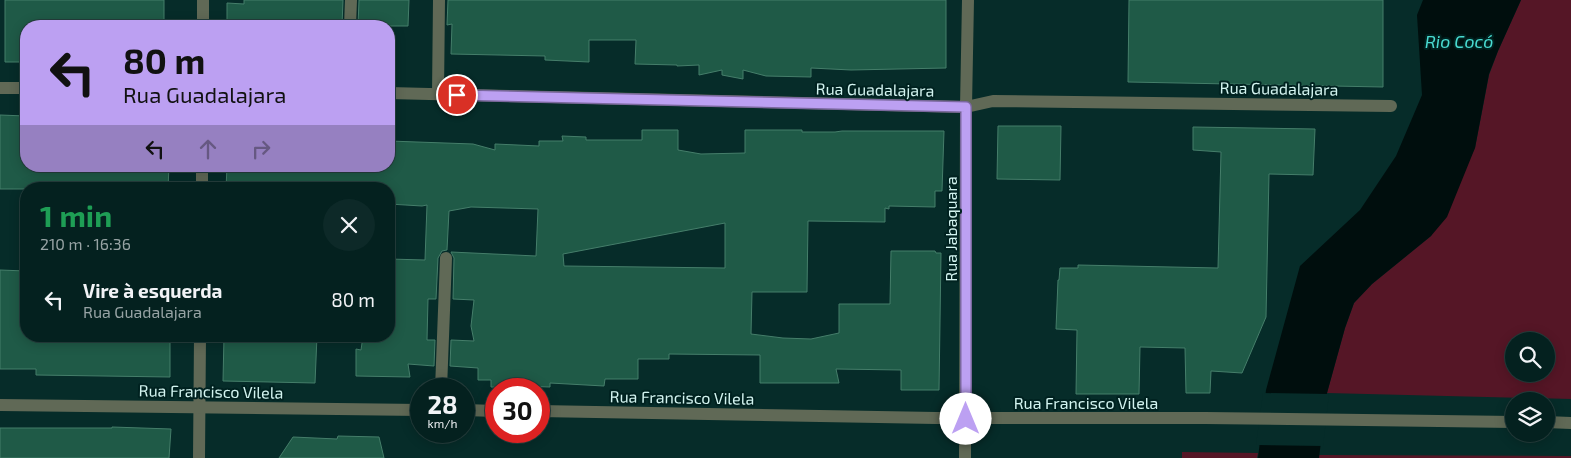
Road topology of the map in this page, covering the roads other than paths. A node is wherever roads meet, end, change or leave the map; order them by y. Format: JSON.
{"nodes":[{"id":1,"x":204,"y":0,"type":"edge"},
{"id":2,"x":351,"y":0,"type":"edge"},
{"id":3,"x":439,"y":0,"type":"edge"},
{"id":4,"x":968,"y":0,"type":"edge"},
{"id":5,"x":203,"y":20,"type":"edge"},
{"id":6,"x":350,"y":20,"type":"edge"},
{"id":7,"x":0,"y":88,"type":"edge"},
{"id":8,"x":20,"y":88,"type":"edge"},
{"id":9,"x":395,"y":94,"type":"edge"},
{"id":10,"x":438,"y":94,"type":"junction"},
{"id":11,"x":1391,"y":106,"type":"dead end"},
{"id":12,"x":966,"y":107,"type":"junction"},
{"id":13,"x":446,"y":258,"type":"dead end"},
{"id":14,"x":200,"y":342,"type":"edge"},
{"id":15,"x":441,"y":378,"type":"edge"},
{"id":16,"x":0,"y":404,"type":"edge"},
{"id":17,"x":200,"y":408,"type":"junction"},
{"id":18,"x":410,"y":410,"type":"edge"},
{"id":19,"x":550,"y":411,"type":"edge"},
{"id":20,"x":966,"y":419,"type":"junction"},
{"id":21,"x":1505,"y":422,"type":"edge"},
{"id":22,"x":1555,"y":422,"type":"edge"},
{"id":23,"x":1571,"y":422,"type":"edge"},
{"id":24,"x":199,"y":458,"type":"edge"},
{"id":25,"x":966,"y":458,"type":"edge"}],
"edges":[{"from":1,"to":5,"type":"street"},
{"from":2,"to":6,"type":"street"},
{"from":3,"to":10,"type":"street"},
{"from":4,"to":12,"type":"street","name":"Rua Jabaquara"},
{"from":7,"to":8,"type":"street"},
{"from":9,"to":10,"type":"street","name":"Rua Guadalajara"},
{"from":10,"to":12,"type":"street","name":"Rua Guadalajara"},
{"from":11,"to":12,"type":"street","name":"Rua Guadalajara"},
{"from":12,"to":20,"type":"street","name":"Rua Jabaquara"},
{"from":13,"to":15,"type":"street"},
{"from":14,"to":17,"type":"street"},
{"from":16,"to":17,"type":"street","name":"Rua Francisco Vilela"},
{"from":17,"to":18,"type":"street","name":"Rua Francisco Vilela"},
{"from":17,"to":24,"type":"street"},
{"from":19,"to":20,"type":"street","name":"Rua Francisco Vilela"},
{"from":20,"to":21,"type":"street","name":"Rua Francisco Vilela"},
{"from":20,"to":25,"type":"street","name":"Rua Jabaquara"},
{"from":22,"to":23,"type":"street"}]}
